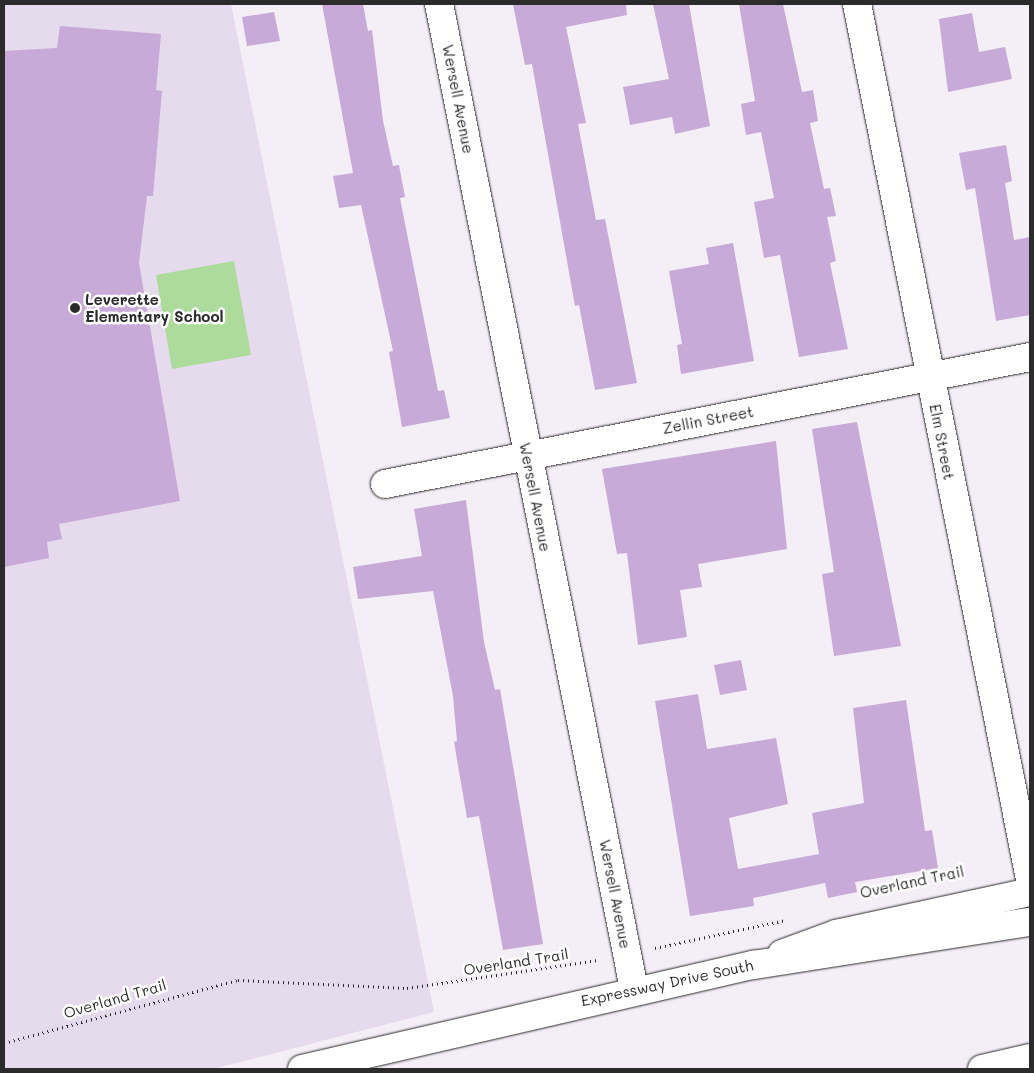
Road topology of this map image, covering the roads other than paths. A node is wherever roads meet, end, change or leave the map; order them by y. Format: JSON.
{"nodes":[{"id":1,"x":439,"y":4,"type":"edge"},
{"id":2,"x":857,"y":4,"type":"edge"},
{"id":3,"x":1030,"y":357,"type":"edge"},
{"id":4,"x":929,"y":377,"type":"junction"},
{"id":5,"x":527,"y":456,"type":"junction"},
{"id":6,"x":386,"y":484,"type":"dead end"},
{"id":7,"x":1030,"y":879,"type":"edge"},
{"id":8,"x":1030,"y":892,"type":"edge"},
{"id":9,"x":1030,"y":922,"type":"edge"},
{"id":10,"x":754,"y":964,"type":"junction"},
{"id":11,"x":634,"y":990,"type":"junction"},
{"id":12,"x":1030,"y":1058,"type":"edge"},
{"id":13,"x":302,"y":1069,"type":"edge"},
{"id":14,"x":982,"y":1069,"type":"edge"}],
"edges":[{"from":1,"to":5,"type":"main road","name":"Wersell Avenue"},
{"from":2,"to":4,"type":"main road","name":"Elm Street"},
{"from":3,"to":4,"type":"main road","name":"Zellin Street"},
{"from":4,"to":5,"type":"main road","name":"Zellin Street"},
{"from":4,"to":7,"type":"main road","name":"Elm Street"},
{"from":5,"to":6,"type":"main road","name":"Zellin Street"},
{"from":5,"to":11,"type":"main road","name":"Wersell Avenue"},
{"from":8,"to":10,"type":"main road","name":"Expressway Drive South"},
{"from":9,"to":10,"type":"main road"},
{"from":10,"to":11,"type":"main road","name":"Expressway Drive South"},
{"from":11,"to":13,"type":"main road","name":"Expressway Drive South"},
{"from":12,"to":14,"type":"main road"}]}
